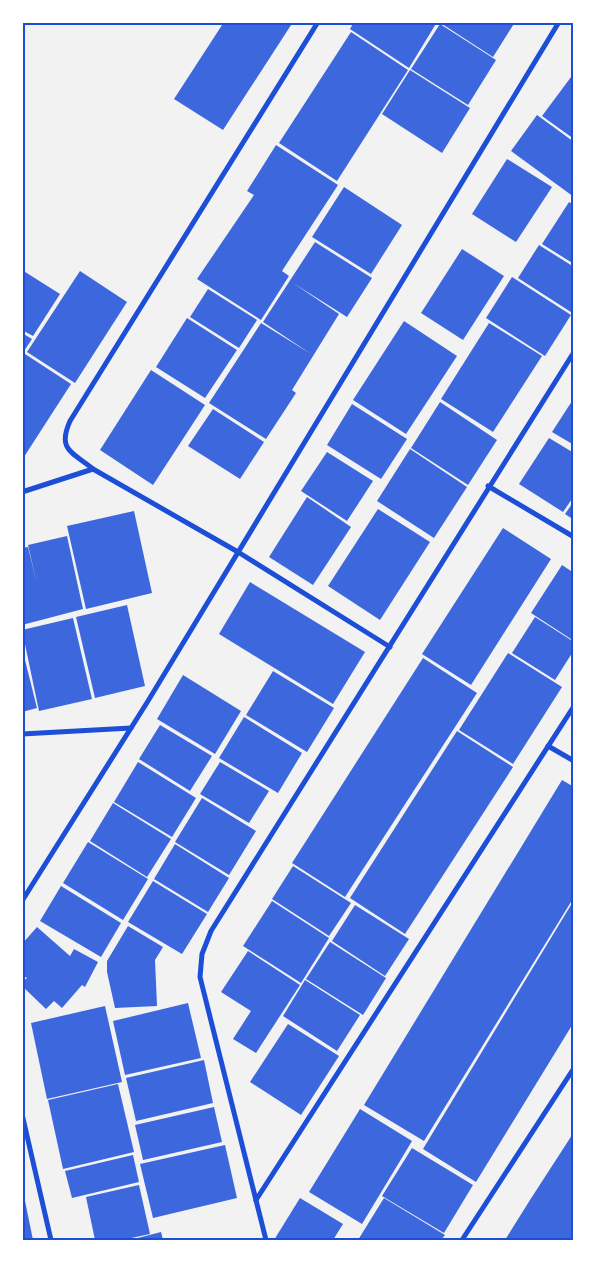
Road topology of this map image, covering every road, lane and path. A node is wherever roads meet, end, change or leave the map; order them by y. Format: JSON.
{"nodes":[{"id":1,"x":318,"y":22,"type":"edge"},
{"id":2,"x":558,"y":22,"type":"edge"},
{"id":3,"x":574,"y":352,"type":"edge"},
{"id":4,"x":93,"y":470,"type":"junction"},
{"id":5,"x":488,"y":486,"type":"junction"},
{"id":6,"x":22,"y":492,"type":"edge"},
{"id":7,"x":574,"y":537,"type":"edge"},
{"id":8,"x":238,"y":552,"type":"junction"},
{"id":9,"x":390,"y":647,"type":"junction"},
{"id":10,"x":574,"y":706,"type":"edge"},
{"id":11,"x":131,"y":728,"type":"junction"},
{"id":12,"x":22,"y":734,"type":"edge"},
{"id":13,"x":548,"y":746,"type":"junction"},
{"id":14,"x":574,"y":761,"type":"edge"},
{"id":15,"x":22,"y":900,"type":"edge"},
{"id":16,"x":574,"y":1068,"type":"edge"},
{"id":17,"x":22,"y":1114,"type":"edge"},
{"id":18,"x":256,"y":1200,"type":"junction"},
{"id":19,"x":51,"y":1240,"type":"edge"},
{"id":20,"x":266,"y":1240,"type":"edge"},
{"id":21,"x":462,"y":1240,"type":"edge"}],
"edges":[{"from":1,"to":4,"type":"street"},
{"from":2,"to":8,"type":"street"},
{"from":3,"to":5,"type":"street"},
{"from":4,"to":6,"type":"street"},
{"from":4,"to":8,"type":"street"},
{"from":5,"to":7,"type":"street"},
{"from":5,"to":9,"type":"street"},
{"from":8,"to":9,"type":"street"},
{"from":8,"to":11,"type":"street"},
{"from":9,"to":18,"type":"street"},
{"from":10,"to":13,"type":"street"},
{"from":11,"to":12,"type":"street"},
{"from":11,"to":15,"type":"street"},
{"from":13,"to":14,"type":"street"},
{"from":13,"to":18,"type":"street"},
{"from":16,"to":21,"type":"street"},
{"from":17,"to":19,"type":"street"},
{"from":18,"to":20,"type":"street"}]}
